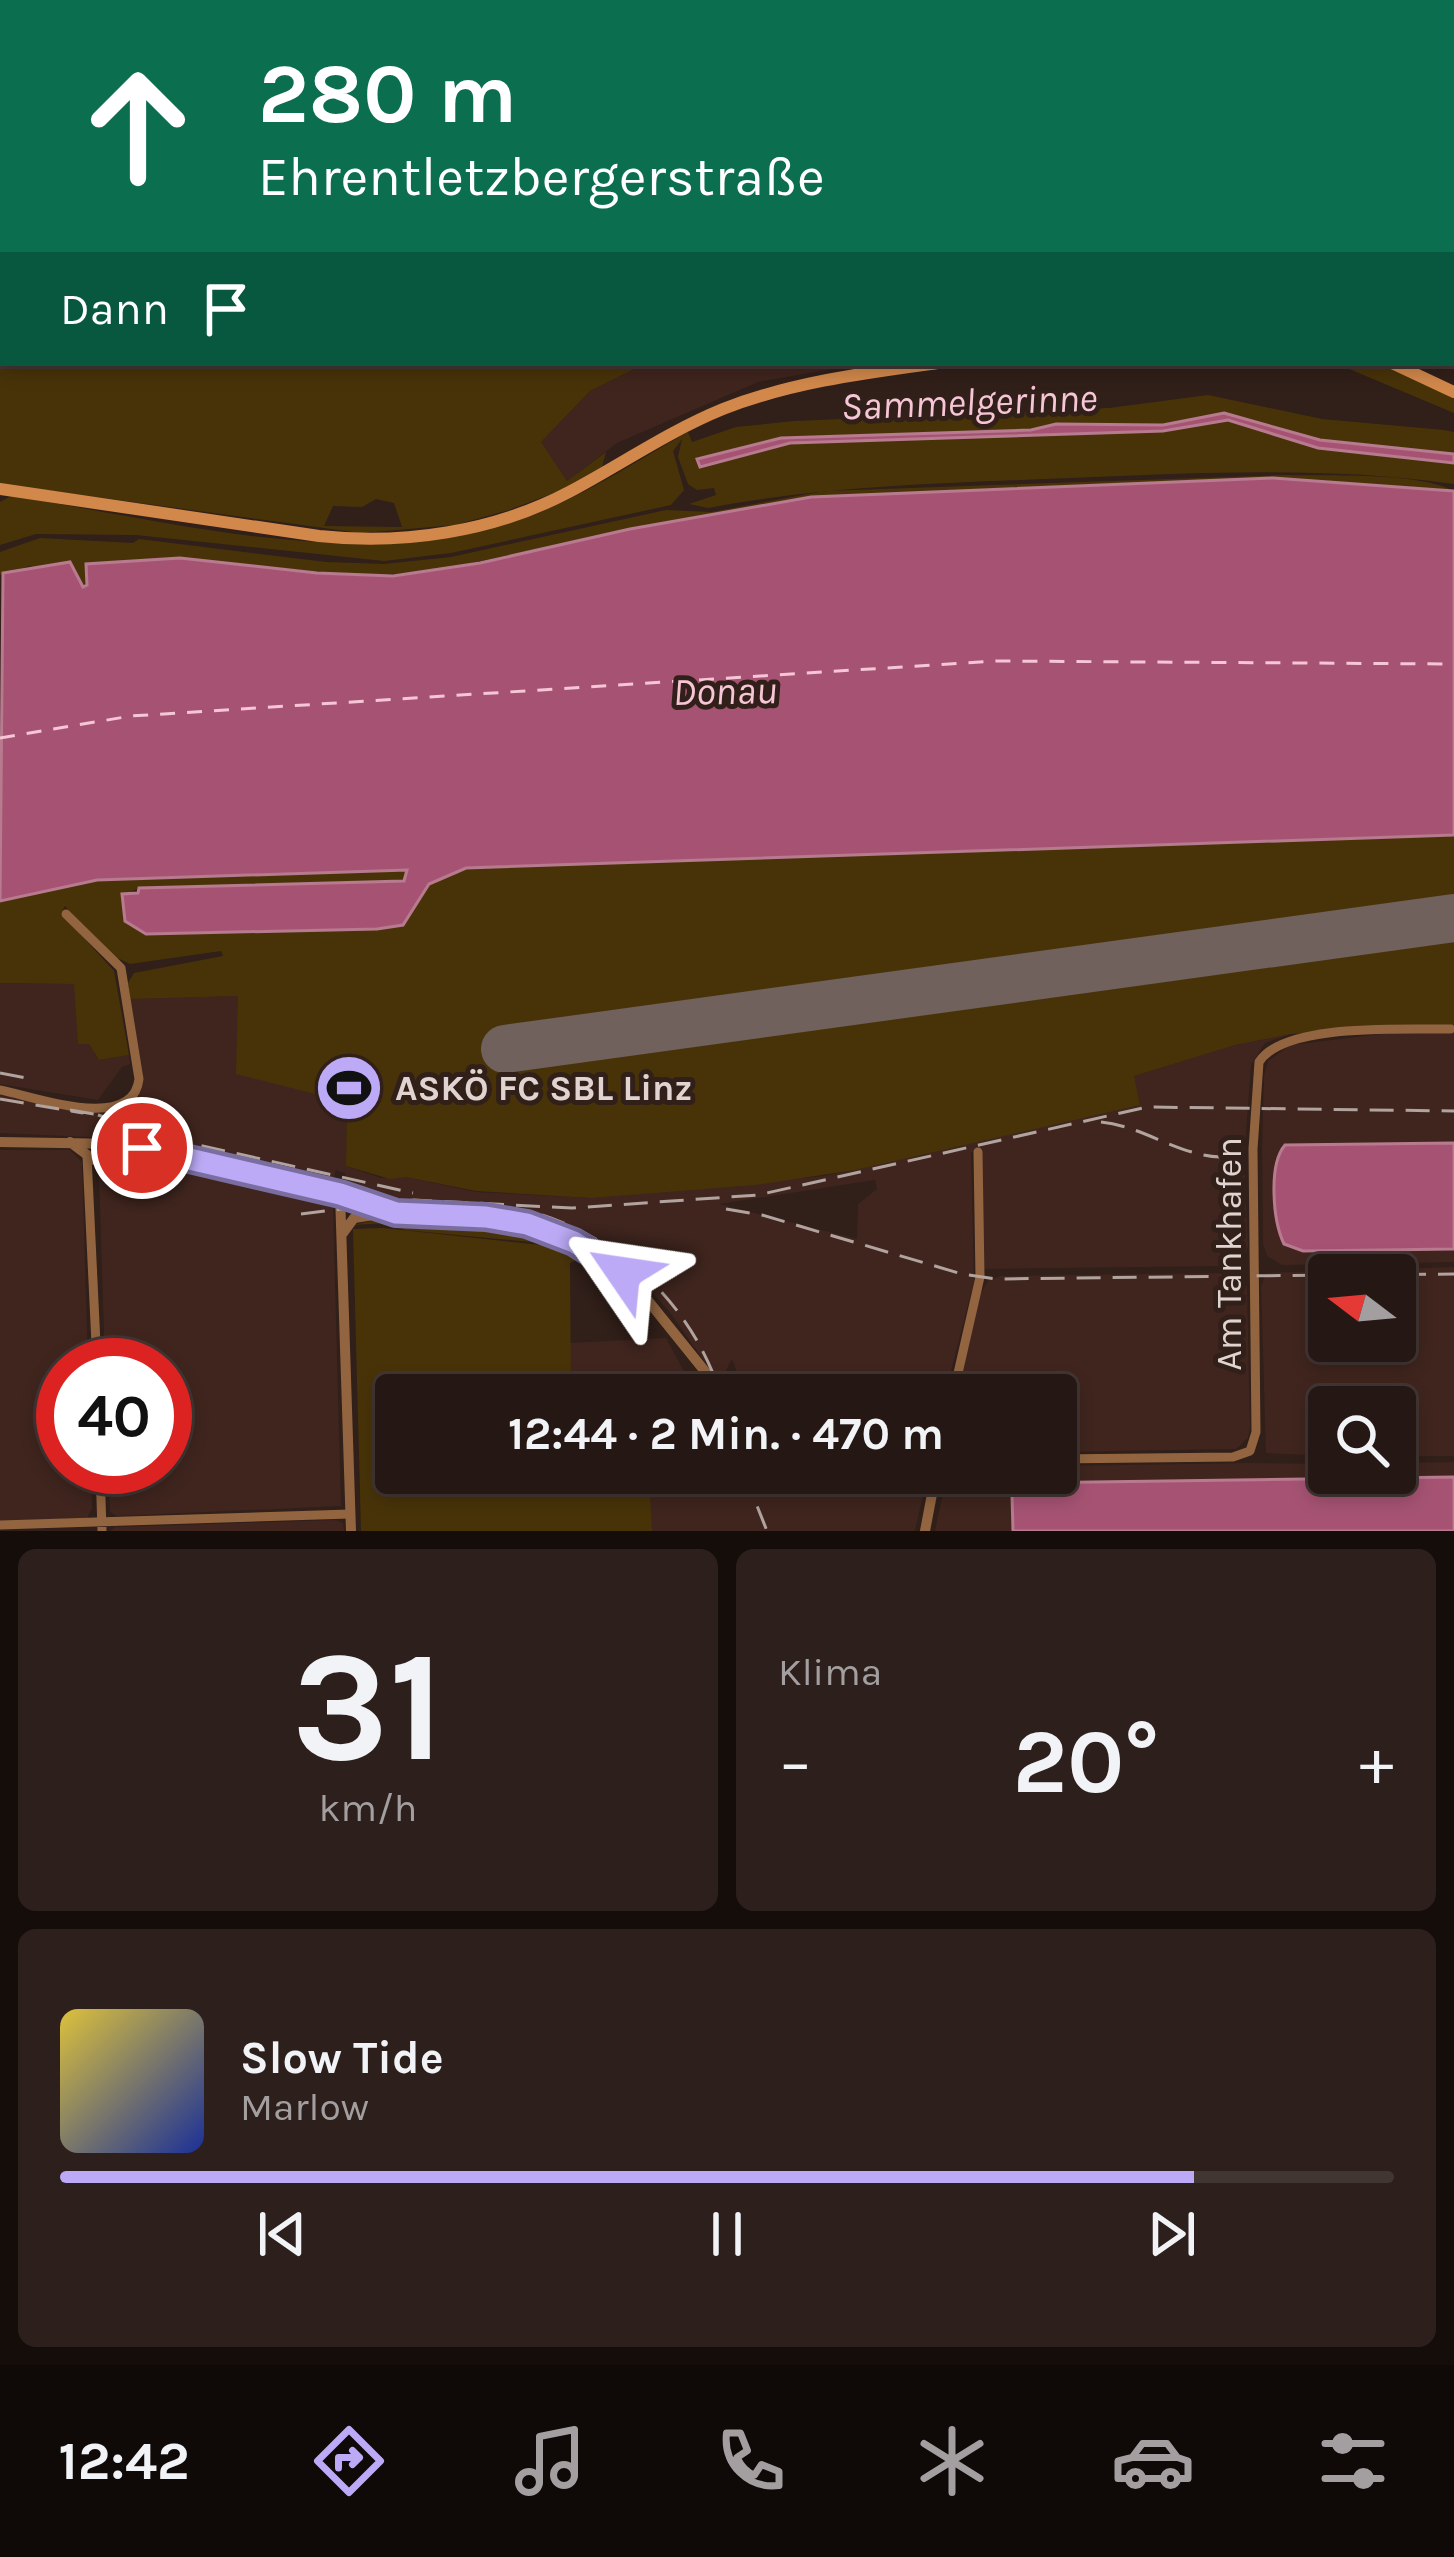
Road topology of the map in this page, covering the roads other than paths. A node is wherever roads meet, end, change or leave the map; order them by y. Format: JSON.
{"nodes":[{"id":1,"x":918,"y":366,"type":"edge"},
{"id":2,"x":1398,"y":366,"type":"edge"},
{"id":3,"x":1454,"y":392,"type":"edge"},
{"id":4,"x":0,"y":489,"type":"edge"},
{"id":5,"x":66,"y":914,"type":"dead end"},
{"id":6,"x":1451,"y":1029,"type":"edge"},
{"id":7,"x":0,"y":1090,"type":"edge"},
{"id":8,"x":95,"y":1141,"type":"junction"},
{"id":9,"x":0,"y":1142,"type":"edge"},
{"id":10,"x":70,"y":1142,"type":"junction"},
{"id":11,"x":121,"y":1144,"type":"junction"},
{"id":12,"x":978,"y":1152,"type":"dead end"},
{"id":13,"x":94,"y":1155,"type":"junction"},
{"id":14,"x":340,"y":1194,"type":"junction"},
{"id":15,"x":396,"y":1213,"type":"junction"},
{"id":16,"x":341,"y":1238,"type":"junction"},
{"id":17,"x":96,"y":1338,"type":"edge"},
{"id":18,"x":704,"y":1374,"type":"edge"},
{"id":19,"x":958,"y":1374,"type":"edge"},
{"id":20,"x":1077,"y":1459,"type":"edge"},
{"id":21,"x":101,"y":1494,"type":"edge"},
{"id":22,"x":934,"y":1494,"type":"edge"},
{"id":23,"x":350,"y":1514,"type":"junction"},
{"id":24,"x":0,"y":1525,"type":"edge"},
{"id":25,"x":102,"y":1527,"type":"edge"},
{"id":26,"x":350,"y":1531,"type":"edge"},
{"id":27,"x":925,"y":1531,"type":"edge"}],
"edges":[{"from":1,"to":4,"type":"main road"},
{"from":2,"to":3,"type":"main road"},
{"from":5,"to":7,"type":"street"},
{"from":6,"to":20,"type":"street","name":"Am Tankhafen"},
{"from":8,"to":10,"type":"street"},
{"from":8,"to":11,"type":"street"},
{"from":8,"to":13,"type":"street"},
{"from":9,"to":10,"type":"street"},
{"from":10,"to":13,"type":"street"},
{"from":11,"to":13,"type":"street"},
{"from":11,"to":14,"type":"street"},
{"from":12,"to":19,"type":"street"},
{"from":13,"to":17,"type":"street"},
{"from":14,"to":15,"type":"street"},
{"from":14,"to":16,"type":"street"},
{"from":15,"to":16,"type":"street"},
{"from":15,"to":18,"type":"street"},
{"from":16,"to":23,"type":"street"},
{"from":21,"to":25,"type":"street"},
{"from":22,"to":27,"type":"street"},
{"from":23,"to":25,"type":"street"},
{"from":23,"to":26,"type":"street"},
{"from":24,"to":25,"type":"street"}]}
